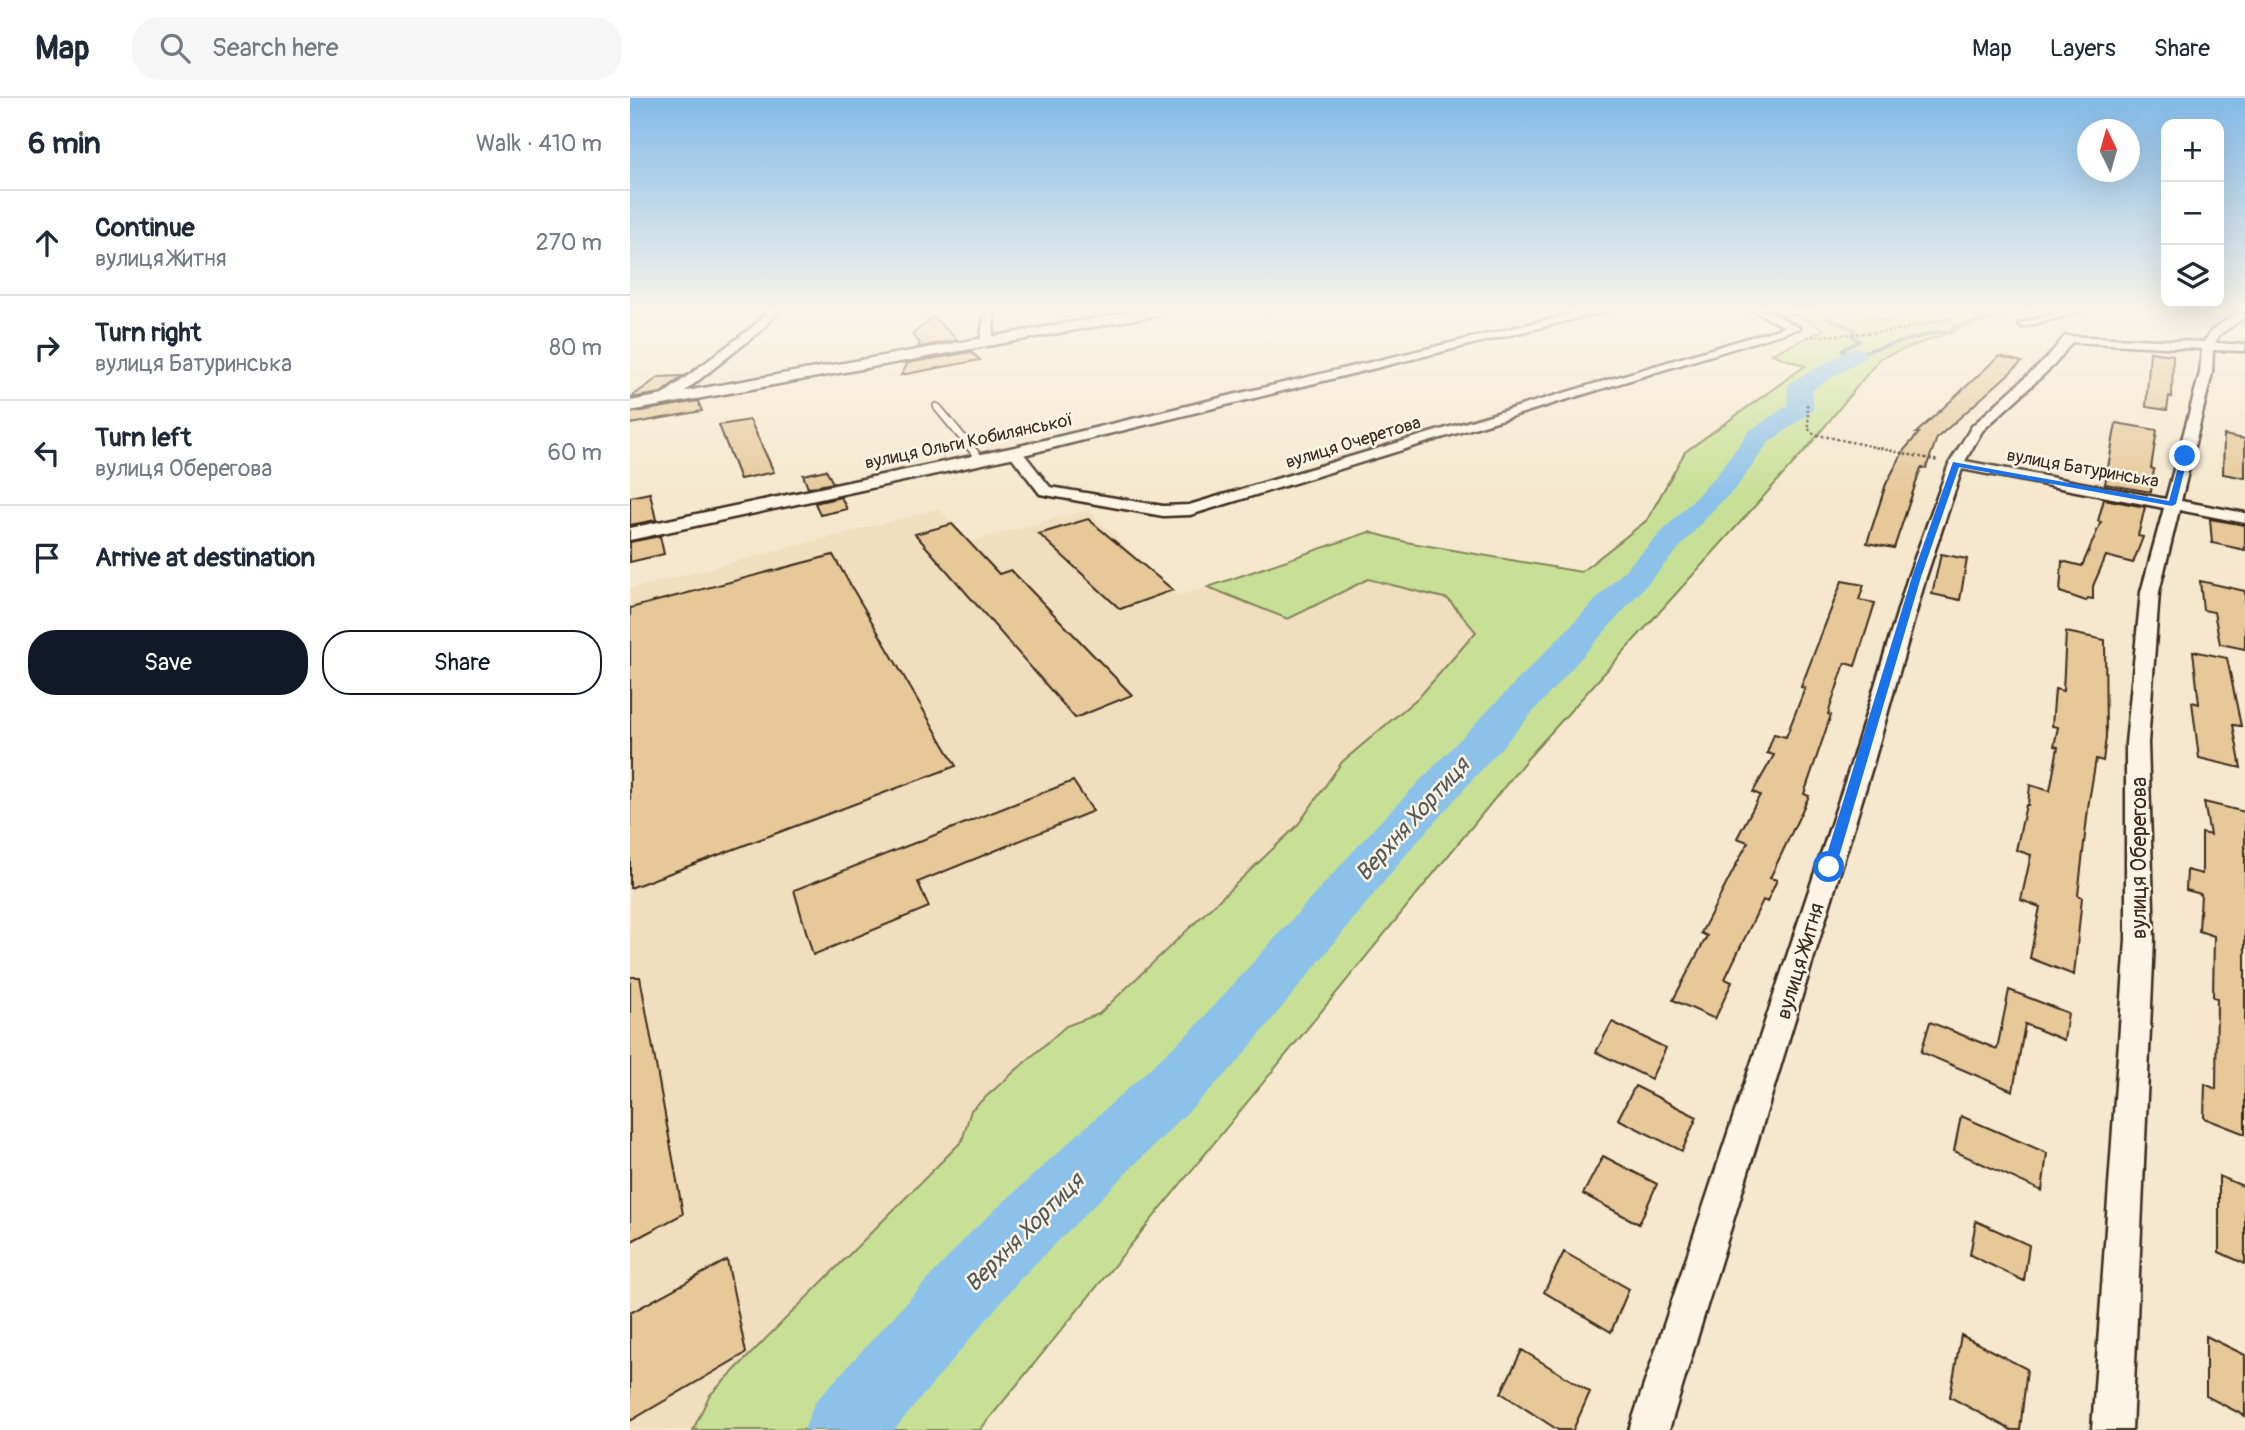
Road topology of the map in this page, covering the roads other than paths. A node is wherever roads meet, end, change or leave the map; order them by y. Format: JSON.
{"nodes":[{"id":1,"x":700,"y":373,"type":"edge"},
{"id":2,"x":814,"y":373,"type":"edge"},
{"id":3,"x":1343,"y":373,"type":"edge"},
{"id":4,"x":1645,"y":373,"type":"edge"},
{"id":5,"x":2038,"y":373,"type":"edge"},
{"id":6,"x":2206,"y":373,"type":"edge"},
{"id":7,"x":665,"y":400,"type":"junction"},
{"id":8,"x":630,"y":406,"type":"edge"},
{"id":9,"x":936,"y":406,"type":"dead end"},
{"id":10,"x":1015,"y":452,"type":"junction"},
{"id":11,"x":980,"y":459,"type":"junction"},
{"id":12,"x":1956,"y":464,"type":"junction"},
{"id":13,"x":2172,"y":504,"type":"junction"},
{"id":14,"x":2245,"y":518,"type":"edge"},
{"id":15,"x":630,"y":534,"type":"edge"},
{"id":16,"x":1649,"y":1430,"type":"edge"},
{"id":17,"x":2112,"y":1430,"type":"edge"}],
"edges":[{"from":1,"to":7,"type":"street"},
{"from":2,"to":7,"type":"street"},
{"from":3,"to":10,"type":"street","name":"вулиця Ольги Кобилянської"},
{"from":4,"to":10,"type":"street","name":"вулиця Очеретова"},
{"from":5,"to":12,"type":"street","name":"вулиця Житня"},
{"from":6,"to":13,"type":"street","name":"вулиця Оберегова"},
{"from":7,"to":8,"type":"street"},
{"from":9,"to":11,"type":"lane"},
{"from":10,"to":11,"type":"street","name":"вулиця Ольги Кобилянської"},
{"from":11,"to":15,"type":"street","name":"вулиця Ольги Кобилянської"},
{"from":12,"to":13,"type":"street","name":"вулиця Батуринська"},
{"from":12,"to":16,"type":"street","name":"вулиця Житня"},
{"from":13,"to":14,"type":"street","name":"вулиця Батуринська"},
{"from":13,"to":17,"type":"street","name":"вулиця Оберегова"}]}
